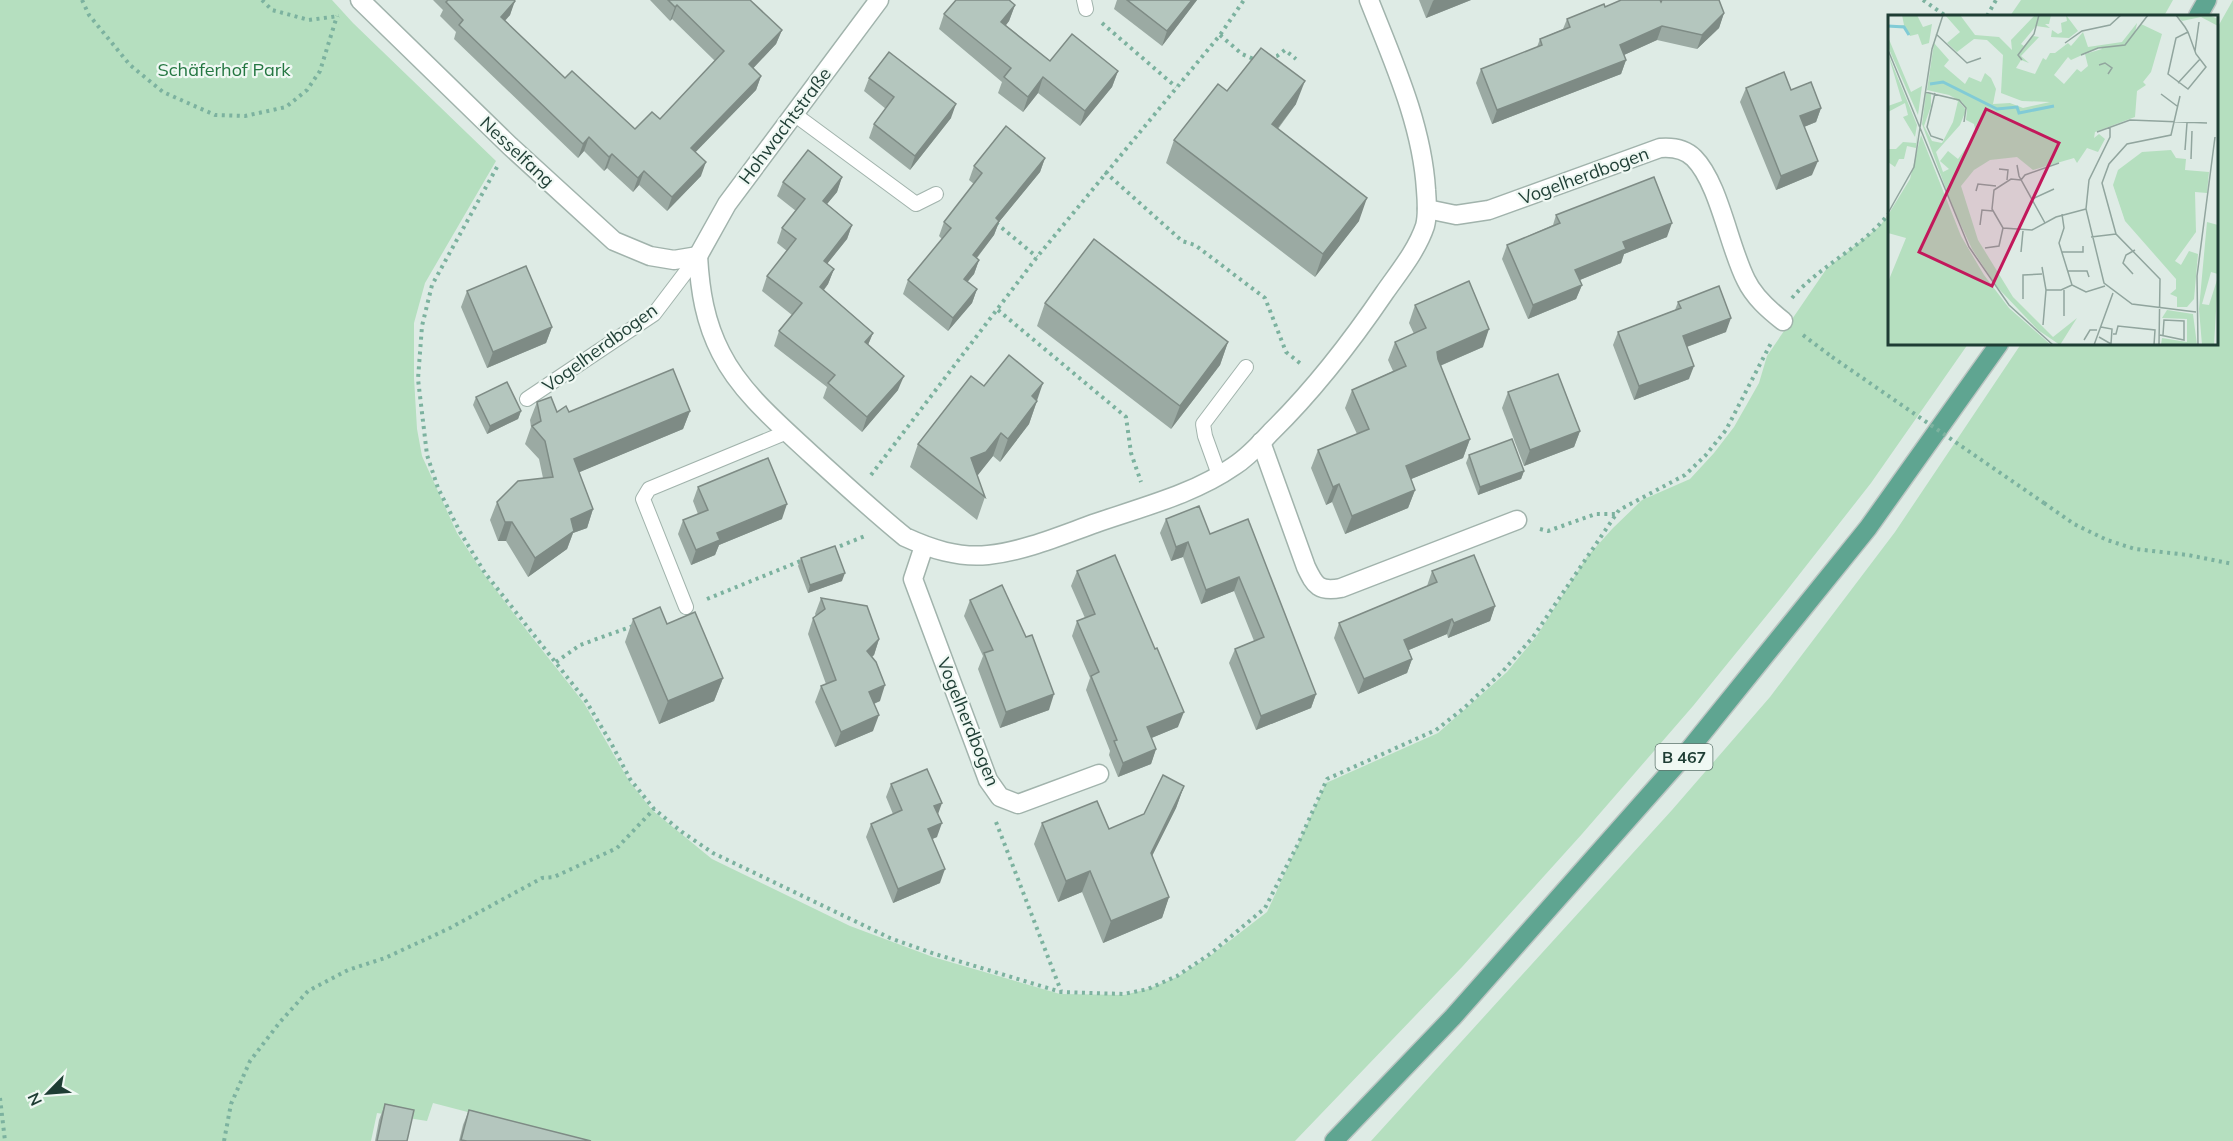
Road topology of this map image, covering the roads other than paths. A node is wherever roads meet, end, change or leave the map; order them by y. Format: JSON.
{"nodes":[{"id":1,"x":1370,"y":0,"type":"edge"},
{"id":2,"x":2207,"y":0,"type":"edge"},
{"id":3,"x":869,"y":4,"type":"edge"},
{"id":4,"x":364,"y":5,"type":"edge"},
{"id":5,"x":2199,"y":15,"type":"edge"},
{"id":6,"x":794,"y":114,"type":"junction"},
{"id":7,"x":936,"y":194,"type":"dead end"},
{"id":8,"x":1427,"y":209,"type":"junction"},
{"id":9,"x":698,"y":256,"type":"junction"},
{"id":10,"x":1783,"y":321,"type":"road end"},
{"id":11,"x":1998,"y":345,"type":"edge"},
{"id":12,"x":1246,"y":367,"type":"dead end"},
{"id":13,"x":527,"y":399,"type":"dead end"},
{"id":14,"x":788,"y":432,"type":"junction"},
{"id":15,"x":1261,"y":442,"type":"junction"},
{"id":16,"x":1219,"y":475,"type":"junction"},
{"id":17,"x":1517,"y":520,"type":"road end"},
{"id":18,"x":924,"y":546,"type":"junction"},
{"id":19,"x":686,"y":607,"type":"road end"},
{"id":20,"x":1099,"y":774,"type":"dead end"},
{"id":21,"x":1334,"y":1141,"type":"edge"}],
"edges":[{"from":1,"to":8,"type":"street"},
{"from":2,"to":5,"type":"main road"},
{"from":3,"to":6,"type":"street","name":"Hohwachtstraße"},
{"from":4,"to":9,"type":"street","name":"Nesselfang"},
{"from":6,"to":7,"type":"lane"},
{"from":6,"to":9,"type":"street","name":"Hohwachtstraße"},
{"from":8,"to":10,"type":"street","name":"Vogelherdbogen"},
{"from":8,"to":15,"type":"street"},
{"from":9,"to":13,"type":"lane","name":"Vogelherdbogen"},
{"from":9,"to":14,"type":"street"},
{"from":11,"to":21,"type":"main road","number":"B 467"},
{"from":12,"to":16,"type":"lane"},
{"from":14,"to":18,"type":"street"},
{"from":14,"to":19,"type":"lane"},
{"from":15,"to":16,"type":"street"},
{"from":15,"to":17,"type":"street"},
{"from":16,"to":18,"type":"street"},
{"from":18,"to":20,"type":"street","name":"Vogelherdbogen"}]}
